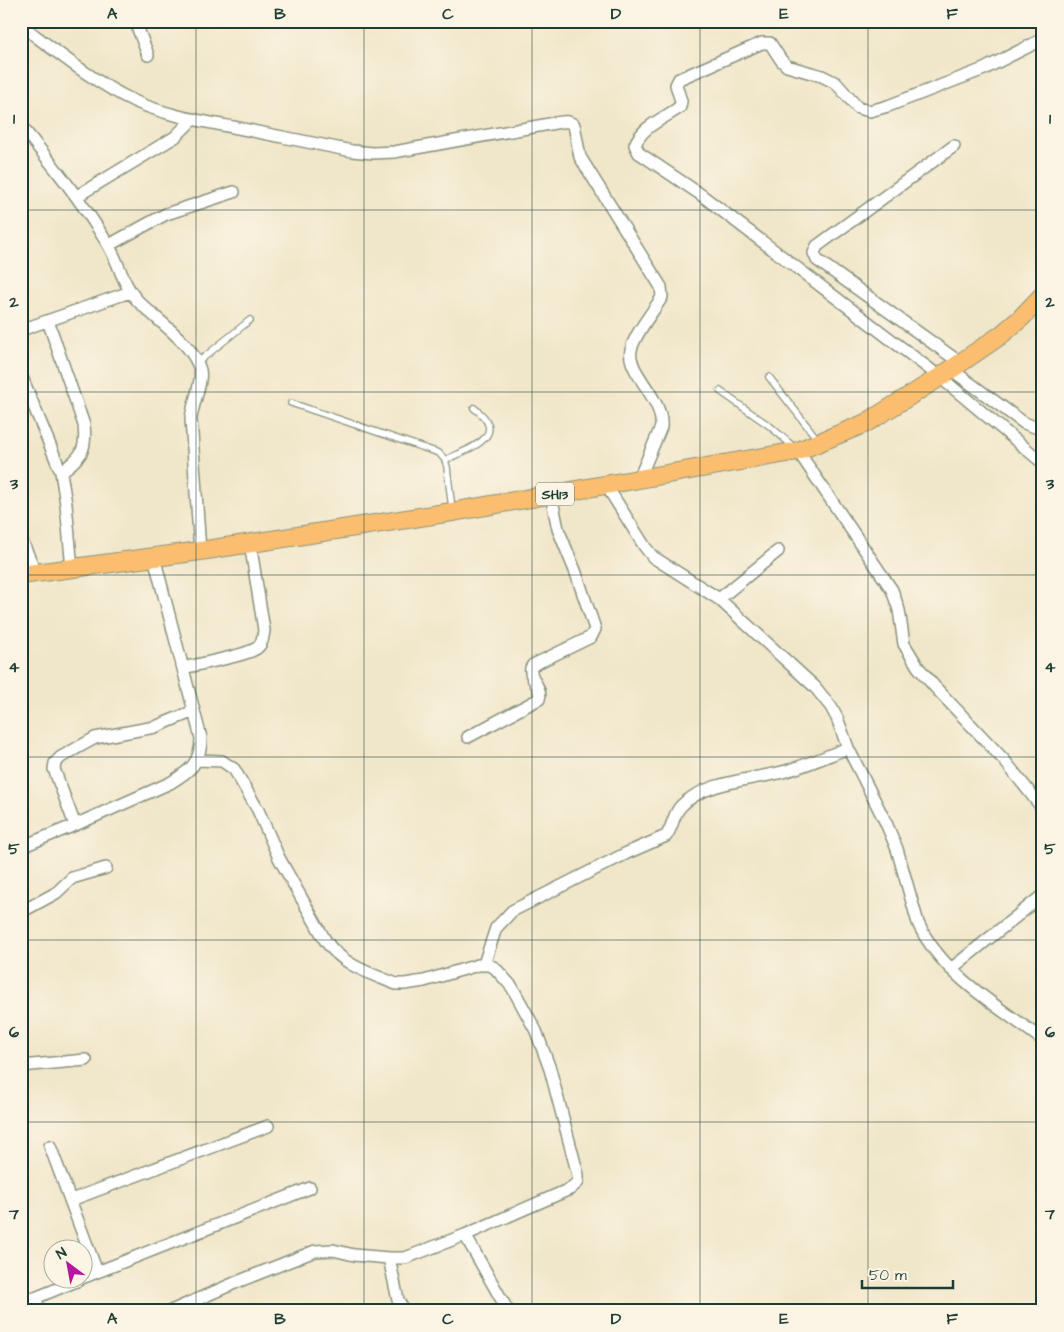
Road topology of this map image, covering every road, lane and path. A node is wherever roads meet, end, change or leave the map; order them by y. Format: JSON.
{"nodes":[{"id":1,"x":135,"y":21,"type":"edge"},
{"id":2,"x":21,"y":25,"type":"edge"},
{"id":3,"x":1043,"y":39,"type":"edge"},
{"id":4,"x":148,"y":55,"type":"dead end"},
{"id":5,"x":193,"y":119,"type":"junction"},
{"id":6,"x":21,"y":126,"type":"edge"},
{"id":7,"x":954,"y":146,"type":"dead end"},
{"id":8,"x":234,"y":192,"type":"dead end"},
{"id":9,"x":77,"y":196,"type":"junction"},
{"id":10,"x":109,"y":245,"type":"junction"},
{"id":11,"x":130,"y":292,"type":"junction"},
{"id":12,"x":1043,"y":295,"type":"edge"},
{"id":13,"x":21,"y":317,"type":"edge"},
{"id":14,"x":250,"y":320,"type":"dead end"},
{"id":15,"x":48,"y":322,"type":"junction"},
{"id":16,"x":24,"y":329,"type":"edge"},
{"id":17,"x":197,"y":363,"type":"junction"},
{"id":18,"x":951,"y":370,"type":"junction"},
{"id":19,"x":21,"y":375,"type":"edge"},
{"id":20,"x":769,"y":376,"type":"dead end"},
{"id":21,"x":720,"y":391,"type":"dead end"},
{"id":22,"x":291,"y":403,"type":"dead end"},
{"id":23,"x":474,"y":408,"type":"dead end"},
{"id":24,"x":1043,"y":426,"type":"edge"},
{"id":25,"x":820,"y":442,"type":"junction"},
{"id":26,"x":798,"y":451,"type":"junction"},
{"id":27,"x":446,"y":460,"type":"junction"},
{"id":28,"x":1043,"y":463,"type":"edge"},
{"id":29,"x":61,"y":472,"type":"junction"},
{"id":30,"x":639,"y":479,"type":"junction"},
{"id":31,"x":606,"y":485,"type":"junction"},
{"id":32,"x":551,"y":494,"type":"junction"},
{"id":33,"x":452,"y":512,"type":"junction"},
{"id":34,"x":21,"y":538,"type":"edge"},
{"id":35,"x":250,"y":543,"type":"junction"},
{"id":36,"x":200,"y":551,"type":"junction"},
{"id":37,"x":778,"y":551,"type":"dead end"},
{"id":38,"x":154,"y":557,"type":"junction"},
{"id":39,"x":72,"y":569,"type":"junction"},
{"id":40,"x":28,"y":574,"type":"edge"},
{"id":41,"x":719,"y":599,"type":"junction"},
{"id":42,"x":183,"y":668,"type":"junction"},
{"id":43,"x":194,"y":712,"type":"junction"},
{"id":44,"x":468,"y":737,"type":"dead end"},
{"id":45,"x":848,"y":748,"type":"junction"},
{"id":46,"x":198,"y":760,"type":"junction"},
{"id":47,"x":1043,"y":809,"type":"edge"},
{"id":48,"x":75,"y":825,"type":"junction"},
{"id":49,"x":21,"y":846,"type":"edge"},
{"id":50,"x":106,"y":868,"type":"dead end"},
{"id":51,"x":1043,"y":895,"type":"edge"},
{"id":52,"x":21,"y":912,"type":"edge"},
{"id":53,"x":484,"y":964,"type":"junction"},
{"id":54,"x":951,"y":969,"type":"junction"},
{"id":55,"x":1043,"y":1040,"type":"edge"},
{"id":56,"x":86,"y":1060,"type":"dead end"},
{"id":57,"x":21,"y":1066,"type":"edge"},
{"id":58,"x":268,"y":1126,"type":"dead end"},
{"id":59,"x":50,"y":1146,"type":"dead end"},
{"id":60,"x":310,"y":1188,"type":"dead end"},
{"id":61,"x":71,"y":1200,"type":"junction"},
{"id":62,"x":465,"y":1235,"type":"junction"},
{"id":63,"x":389,"y":1258,"type":"junction"},
{"id":64,"x":97,"y":1272,"type":"junction"},
{"id":65,"x":92,"y":1274,"type":"edge"},
{"id":66,"x":55,"y":1290,"type":"edge"},
{"id":67,"x":35,"y":1298,"type":"junction"},
{"id":68,"x":21,"y":1301,"type":"edge"},
{"id":69,"x":40,"y":1311,"type":"edge"},
{"id":70,"x":171,"y":1311,"type":"edge"},
{"id":71,"x":404,"y":1311,"type":"edge"},
{"id":72,"x":508,"y":1311,"type":"edge"}],
"edges":[{"from":1,"to":4,"type":"street"},
{"from":2,"to":5,"type":"street"},
{"from":3,"to":18,"type":"street"},
{"from":5,"to":9,"type":"street"},
{"from":5,"to":30,"type":"street"},
{"from":6,"to":9,"type":"street"},
{"from":7,"to":18,"type":"street"},
{"from":8,"to":10,"type":"street"},
{"from":9,"to":10,"type":"street"},
{"from":10,"to":11,"type":"street"},
{"from":11,"to":15,"type":"street"},
{"from":11,"to":17,"type":"street"},
{"from":12,"to":18,"type":"main road","number":"SH13"},
{"from":13,"to":16,"type":"lane"},
{"from":14,"to":17,"type":"lane"},
{"from":15,"to":16,"type":"street"},
{"from":15,"to":29,"type":"street"},
{"from":17,"to":36,"type":"street"},
{"from":18,"to":24,"type":"street"},
{"from":18,"to":25,"type":"main road","number":"SH13"},
{"from":18,"to":28,"type":"street"},
{"from":19,"to":29,"type":"street"},
{"from":20,"to":25,"type":"lane"},
{"from":21,"to":26,"type":"lane"},
{"from":22,"to":27,"type":"lane"},
{"from":23,"to":27,"type":"lane"},
{"from":25,"to":26,"type":"main road","number":"SH13"},
{"from":26,"to":30,"type":"main road","number":"SH13"},
{"from":26,"to":47,"type":"street"},
{"from":27,"to":33,"type":"lane"},
{"from":29,"to":39,"type":"street"},
{"from":30,"to":31,"type":"main road","number":"SH13"},
{"from":31,"to":32,"type":"main road","number":"SH13"},
{"from":31,"to":41,"type":"street"},
{"from":32,"to":33,"type":"main road","number":"SH13"},
{"from":32,"to":44,"type":"street"},
{"from":33,"to":35,"type":"main road","number":"SH13"},
{"from":34,"to":40,"type":"street"},
{"from":35,"to":36,"type":"main road","number":"SH13"},
{"from":35,"to":42,"type":"street"},
{"from":36,"to":38,"type":"main road","number":"SH13"},
{"from":37,"to":41,"type":"street"},
{"from":38,"to":39,"type":"main road","number":"SH13"},
{"from":38,"to":42,"type":"street"},
{"from":39,"to":40,"type":"main road","number":"SH13"},
{"from":41,"to":45,"type":"street"},
{"from":42,"to":43,"type":"street"},
{"from":43,"to":46,"type":"street"},
{"from":43,"to":48,"type":"street"},
{"from":45,"to":53,"type":"street"},
{"from":45,"to":54,"type":"street"},
{"from":46,"to":48,"type":"street"},
{"from":46,"to":53,"type":"street"},
{"from":48,"to":49,"type":"street"},
{"from":50,"to":52,"type":"street"},
{"from":51,"to":54,"type":"street"},
{"from":53,"to":62,"type":"street"},
{"from":54,"to":55,"type":"street"},
{"from":56,"to":57,"type":"street"},
{"from":58,"to":61,"type":"street"},
{"from":59,"to":61,"type":"street"},
{"from":60,"to":64,"type":"street"},
{"from":61,"to":64,"type":"street"},
{"from":62,"to":63,"type":"street"},
{"from":62,"to":72,"type":"street"},
{"from":63,"to":70,"type":"street"},
{"from":63,"to":71,"type":"street"},
{"from":64,"to":65,"type":"street"},
{"from":66,"to":67,"type":"street"},
{"from":67,"to":68,"type":"street"},
{"from":67,"to":69,"type":"street"}]}
